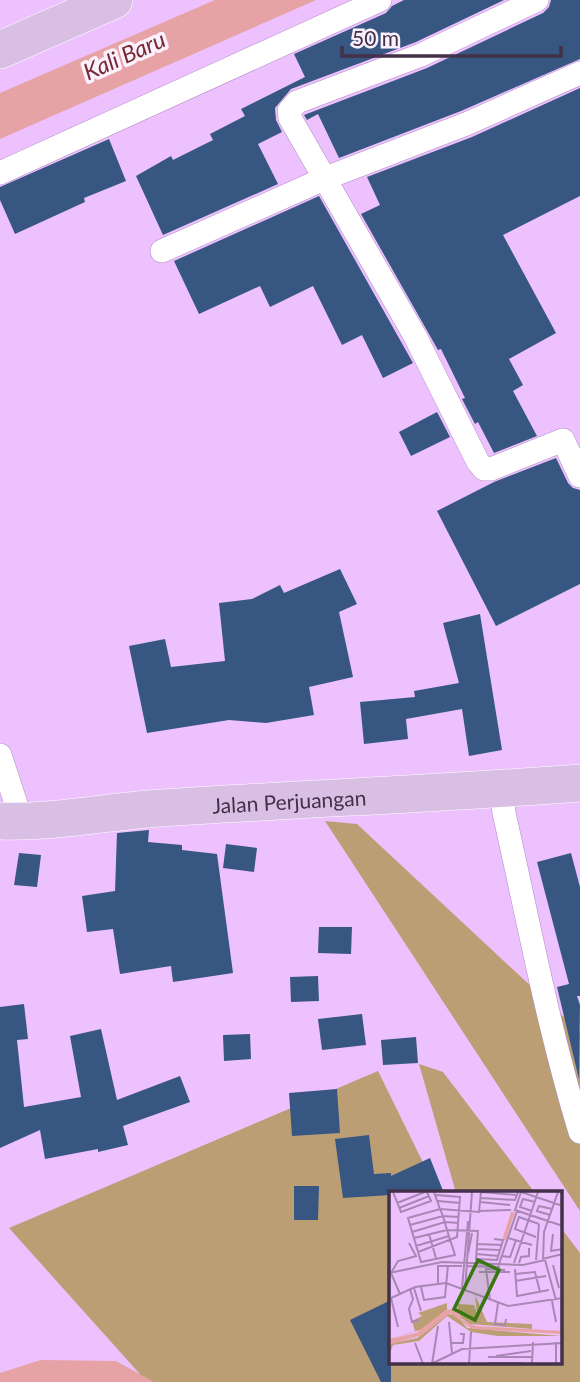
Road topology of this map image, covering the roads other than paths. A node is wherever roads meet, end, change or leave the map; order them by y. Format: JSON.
{"nodes":[{"id":1,"x":114,"y":0,"type":"edge"},
{"id":2,"x":380,"y":0,"type":"edge"},
{"id":3,"x":537,"y":0,"type":"edge"},
{"id":4,"x":0,"y":51,"type":"edge"},
{"id":5,"x":580,"y":73,"type":"edge"},
{"id":6,"x":0,"y":173,"type":"edge"},
{"id":7,"x":326,"y":178,"type":"junction"},
{"id":8,"x":162,"y":251,"type":"dead end"},
{"id":9,"x":571,"y":435,"type":"edge"},
{"id":10,"x":580,"y":476,"type":"edge"},
{"id":11,"x":0,"y":755,"type":"edge"},
{"id":12,"x":580,"y":783,"type":"edge"},
{"id":13,"x":501,"y":789,"type":"junction"},
{"id":14,"x":11,"y":822,"type":"edge"},
{"id":15,"x":580,"y":1132,"type":"edge"}],
"edges":[{"from":1,"to":4,"type":"main road"},
{"from":2,"to":6,"type":"street"},
{"from":3,"to":7,"type":"street"},
{"from":5,"to":7,"type":"street"},
{"from":7,"to":8,"type":"street"},
{"from":7,"to":9,"type":"street"},
{"from":9,"to":10,"type":"street"},
{"from":11,"to":14,"type":"street"},
{"from":12,"to":13,"type":"main road","name":"Jalan Perjuangan"},
{"from":13,"to":14,"type":"main road","name":"Jalan Perjuangan"},
{"from":13,"to":15,"type":"street"}]}
